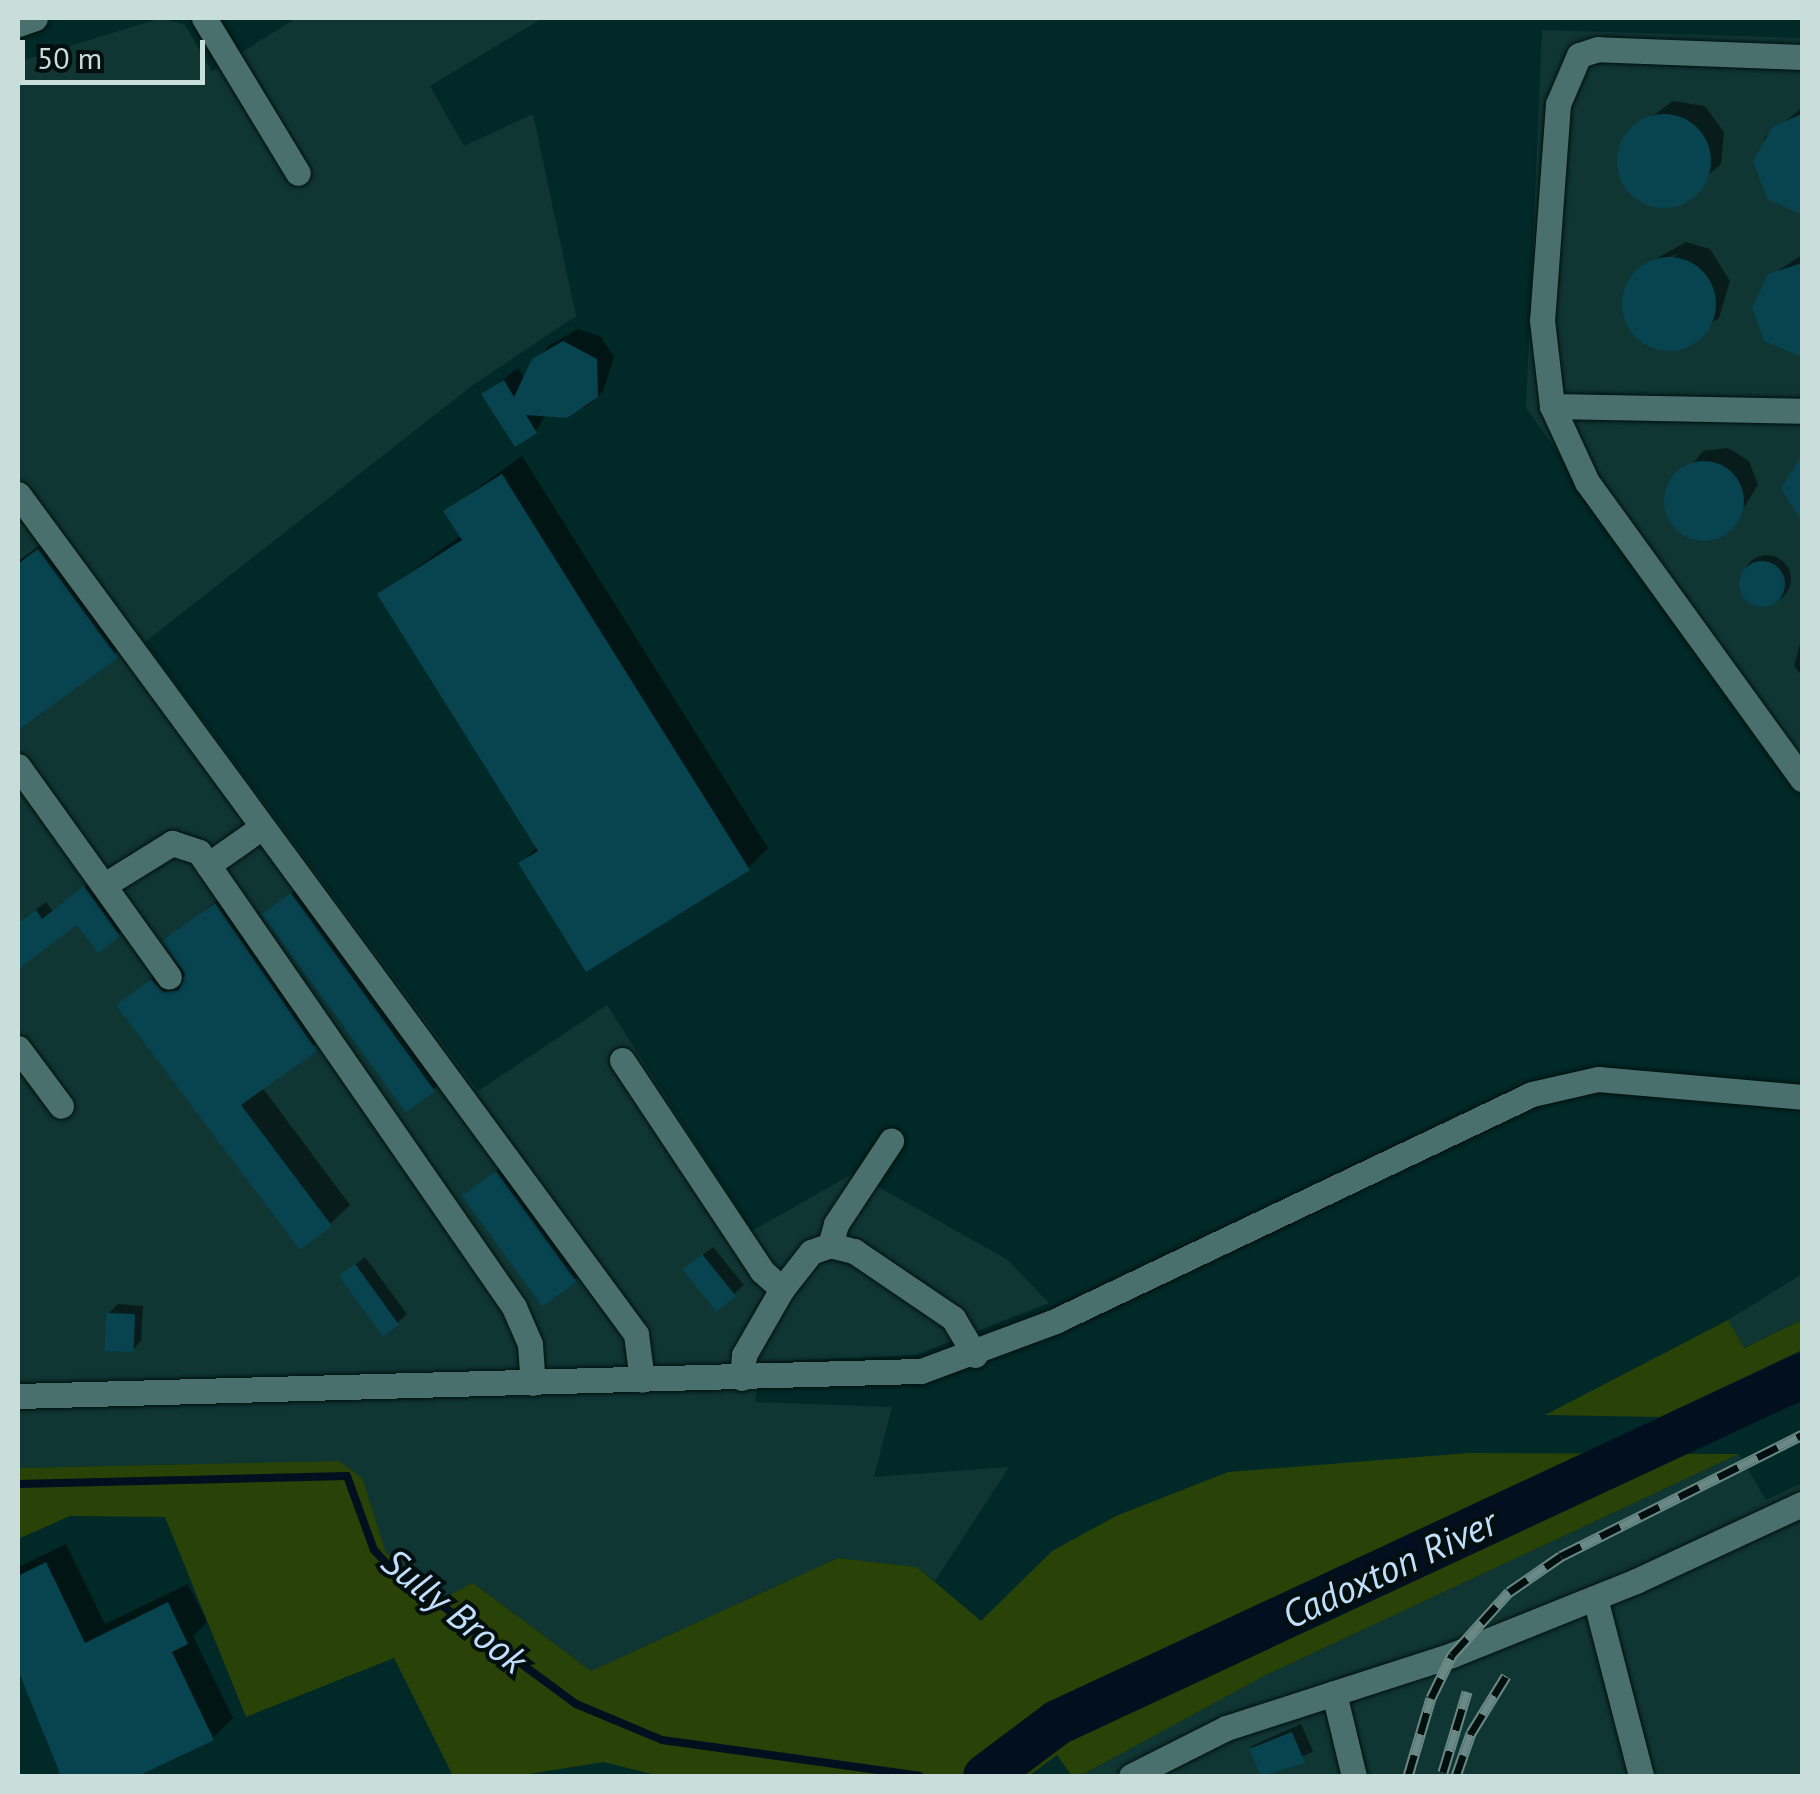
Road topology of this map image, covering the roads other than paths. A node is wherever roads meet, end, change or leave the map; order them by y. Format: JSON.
{"nodes":[{"id":1,"x":36,"y":18,"type":"edge"},
{"id":2,"x":204,"y":18,"type":"edge"},
{"id":3,"x":18,"y":24,"type":"edge"},
{"id":4,"x":1802,"y":57,"type":"edge"},
{"id":5,"x":298,"y":173,"type":"dead end"},
{"id":6,"x":1552,"y":406,"type":"junction"},
{"id":7,"x":1802,"y":411,"type":"edge"},
{"id":8,"x":18,"y":494,"type":"edge"},
{"id":9,"x":18,"y":766,"type":"edge"},
{"id":10,"x":1802,"y":779,"type":"edge"},
{"id":11,"x":262,"y":827,"type":"junction"},
{"id":12,"x":208,"y":864,"type":"junction"},
{"id":13,"x":106,"y":884,"type":"junction"},
{"id":14,"x":169,"y":977,"type":"dead end"},
{"id":15,"x":18,"y":1048,"type":"edge"},
{"id":16,"x":622,"y":1060,"type":"dead end"},
{"id":17,"x":1802,"y":1097,"type":"edge"},
{"id":18,"x":61,"y":1106,"type":"dead end"},
{"id":19,"x":891,"y":1141,"type":"dead end"},
{"id":20,"x":830,"y":1244,"type":"junction"},
{"id":21,"x":782,"y":1289,"type":"junction"},
{"id":22,"x":975,"y":1356,"type":"junction"},
{"id":23,"x":742,"y":1378,"type":"junction"},
{"id":24,"x":642,"y":1380,"type":"junction"},
{"id":25,"x":533,"y":1383,"type":"junction"},
{"id":26,"x":18,"y":1396,"type":"edge"},
{"id":27,"x":1802,"y":1504,"type":"edge"},
{"id":28,"x":1595,"y":1598,"type":"junction"},
{"id":29,"x":1334,"y":1693,"type":"junction"},
{"id":30,"x":1131,"y":1776,"type":"edge"},
{"id":31,"x":1354,"y":1776,"type":"edge"},
{"id":32,"x":1641,"y":1776,"type":"edge"}],
"edges":[{"from":1,"to":3,"type":"street"},
{"from":2,"to":5,"type":"street"},
{"from":4,"to":6,"type":"street"},
{"from":6,"to":7,"type":"street"},
{"from":6,"to":10,"type":"street"},
{"from":8,"to":11,"type":"street"},
{"from":9,"to":13,"type":"street"},
{"from":11,"to":12,"type":"street"},
{"from":11,"to":24,"type":"street"},
{"from":12,"to":13,"type":"street"},
{"from":12,"to":25,"type":"street"},
{"from":13,"to":14,"type":"street"},
{"from":15,"to":18,"type":"street"},
{"from":16,"to":21,"type":"street"},
{"from":17,"to":22,"type":"street"},
{"from":19,"to":20,"type":"street"},
{"from":20,"to":21,"type":"street"},
{"from":20,"to":22,"type":"street"},
{"from":21,"to":23,"type":"street"},
{"from":22,"to":23,"type":"street"},
{"from":23,"to":24,"type":"street"},
{"from":24,"to":25,"type":"street"},
{"from":25,"to":26,"type":"street"},
{"from":27,"to":28,"type":"street"},
{"from":28,"to":29,"type":"street"},
{"from":28,"to":32,"type":"street"},
{"from":29,"to":30,"type":"street"},
{"from":29,"to":31,"type":"street"}]}
